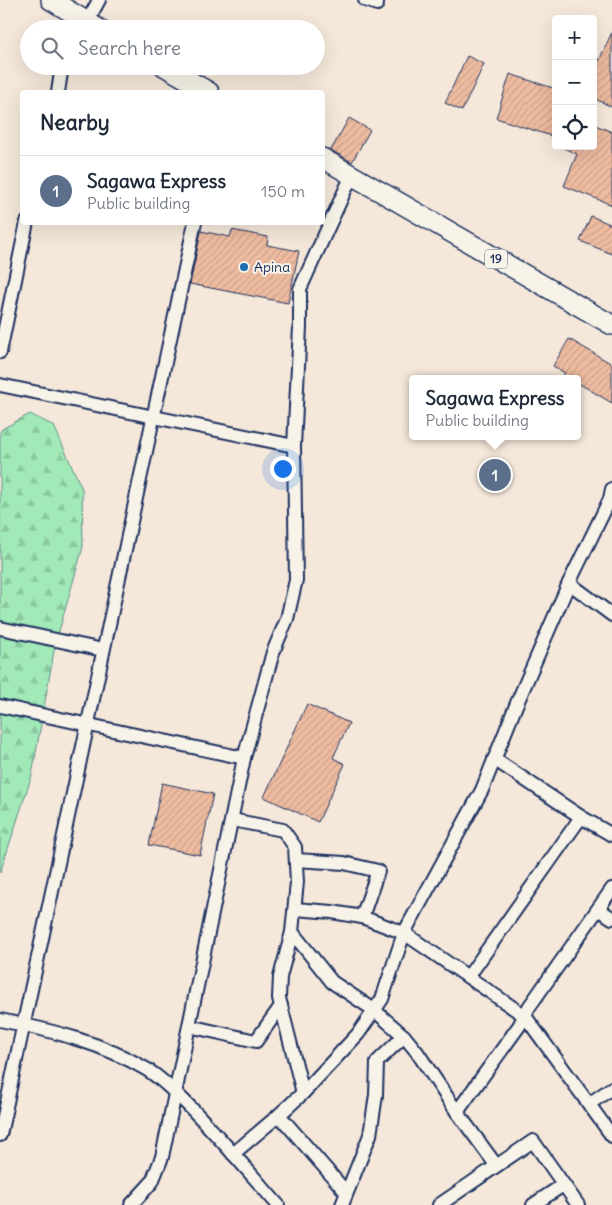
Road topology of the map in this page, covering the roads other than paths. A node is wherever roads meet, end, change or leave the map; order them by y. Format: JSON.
{"nodes":[{"id":1,"x":51,"y":0,"type":"edge"},
{"id":2,"x":99,"y":0,"type":"edge"},
{"id":3,"x":78,"y":20,"type":"edge"},
{"id":4,"x":84,"y":20,"type":"edge"},
{"id":5,"x":61,"y":75,"type":"edge"},
{"id":6,"x":180,"y":75,"type":"edge"},
{"id":7,"x":58,"y":90,"type":"edge"},
{"id":8,"x":206,"y":90,"type":"edge"},
{"id":9,"x":325,"y":160,"type":"edge"},
{"id":10,"x":352,"y":175,"type":"junction"},
{"id":11,"x":26,"y":225,"type":"edge"},
{"id":12,"x":194,"y":225,"type":"edge"},
{"id":13,"x":612,"y":325,"type":"edge"},
{"id":14,"x":0,"y":352,"type":"edge"},
{"id":15,"x":0,"y":385,"type":"edge"},
{"id":16,"x":152,"y":418,"type":"junction"},
{"id":17,"x":294,"y":446,"type":"junction"},
{"id":18,"x":612,"y":495,"type":"edge"},
{"id":19,"x":570,"y":583,"type":"junction"},
{"id":20,"x":612,"y":616,"type":"edge"},
{"id":21,"x":0,"y":628,"type":"edge"},
{"id":22,"x":103,"y":650,"type":"junction"},
{"id":23,"x":0,"y":706,"type":"edge"},
{"id":24,"x":87,"y":725,"type":"junction"},
{"id":25,"x":244,"y":758,"type":"junction"},
{"id":26,"x":494,"y":759,"type":"junction"},
{"id":27,"x":581,"y":817,"type":"junction"},
{"id":28,"x":232,"y":820,"type":"junction"},
{"id":29,"x":612,"y":835,"type":"edge"},
{"id":30,"x":296,"y":860,"type":"junction"},
{"id":31,"x":612,"y":889,"type":"edge"},
{"id":32,"x":295,"y":909,"type":"junction"},
{"id":33,"x":598,"y":909,"type":"junction"},
{"id":34,"x":362,"y":917,"type":"junction"},
{"id":35,"x":612,"y":918,"type":"edge"},
{"id":36,"x":292,"y":932,"type":"junction"},
{"id":37,"x":404,"y":933,"type":"junction"},
{"id":38,"x":468,"y":977,"type":"junction"},
{"id":39,"x":281,"y":1006,"type":"junction"},
{"id":40,"x":374,"y":1010,"type":"junction"},
{"id":41,"x":525,"y":1016,"type":"junction"},
{"id":42,"x":0,"y":1020,"type":"edge"},
{"id":43,"x":24,"y":1025,"type":"junction"},
{"id":44,"x":190,"y":1026,"type":"junction"},
{"id":45,"x":404,"y":1036,"type":"junction"},
{"id":46,"x":612,"y":1088,"type":"edge"},
{"id":47,"x":176,"y":1093,"type":"junction"},
{"id":48,"x":303,"y":1093,"type":"junction"},
{"id":49,"x":589,"y":1104,"type":"junction"},
{"id":50,"x":457,"y":1112,"type":"junction"},
{"id":51,"x":279,"y":1115,"type":"junction"},
{"id":52,"x":0,"y":1135,"type":"edge"},
{"id":53,"x":612,"y":1136,"type":"edge"},
{"id":54,"x":233,"y":1154,"type":"junction"},
{"id":55,"x":496,"y":1165,"type":"junction"},
{"id":56,"x":563,"y":1185,"type":"junction"},
{"id":57,"x":346,"y":1192,"type":"junction"},
{"id":58,"x":131,"y":1205,"type":"edge"},
{"id":59,"x":278,"y":1205,"type":"edge"},
{"id":60,"x":342,"y":1205,"type":"edge"},
{"id":61,"x":439,"y":1205,"type":"edge"},
{"id":62,"x":533,"y":1205,"type":"edge"},
{"id":63,"x":578,"y":1205,"type":"edge"}],
"edges":[{"from":1,"to":3,"type":"highway"},
{"from":2,"to":4,"type":"street"},
{"from":5,"to":7,"type":"street"},
{"from":6,"to":8,"type":"highway"},
{"from":9,"to":10,"type":"highway","number":"19"},
{"from":10,"to":13,"type":"highway","number":"19"},
{"from":10,"to":17,"type":"street"},
{"from":11,"to":14,"type":"street"},
{"from":12,"to":16,"type":"street"},
{"from":15,"to":16,"type":"street"},
{"from":16,"to":17,"type":"street"},
{"from":16,"to":22,"type":"street"},
{"from":17,"to":25,"type":"street"},
{"from":18,"to":19,"type":"street"},
{"from":19,"to":20,"type":"street"},
{"from":19,"to":26,"type":"street"},
{"from":21,"to":22,"type":"street"},
{"from":22,"to":24,"type":"street"},
{"from":23,"to":24,"type":"street"},
{"from":24,"to":25,"type":"street"},
{"from":24,"to":43,"type":"street"},
{"from":25,"to":28,"type":"street"},
{"from":26,"to":27,"type":"street"},
{"from":26,"to":37,"type":"street"},
{"from":27,"to":29,"type":"street"},
{"from":27,"to":38,"type":"street"},
{"from":28,"to":30,"type":"street"},
{"from":28,"to":44,"type":"street"},
{"from":30,"to":32,"type":"street"},
{"from":30,"to":34,"type":"street"},
{"from":31,"to":33,"type":"street"},
{"from":32,"to":34,"type":"street"},
{"from":32,"to":36,"type":"street"},
{"from":33,"to":35,"type":"street"},
{"from":33,"to":41,"type":"street"},
{"from":34,"to":37,"type":"street"},
{"from":36,"to":39,"type":"street"},
{"from":36,"to":40,"type":"street"},
{"from":37,"to":38,"type":"street"},
{"from":37,"to":40,"type":"street"},
{"from":38,"to":41,"type":"street"},
{"from":39,"to":44,"type":"street"},
{"from":39,"to":48,"type":"street"},
{"from":40,"to":45,"type":"street"},
{"from":40,"to":48,"type":"street"},
{"from":41,"to":49,"type":"street"},
{"from":41,"to":50,"type":"street"},
{"from":42,"to":43,"type":"street"},
{"from":43,"to":47,"type":"street"},
{"from":43,"to":52,"type":"street"},
{"from":44,"to":47,"type":"street"},
{"from":45,"to":50,"type":"street"},
{"from":45,"to":57,"type":"street"},
{"from":46,"to":49,"type":"street"},
{"from":47,"to":54,"type":"street"},
{"from":47,"to":58,"type":"street"},
{"from":48,"to":51,"type":"street"},
{"from":49,"to":53,"type":"street"},
{"from":50,"to":55,"type":"street"},
{"from":51,"to":54,"type":"street"},
{"from":51,"to":57,"type":"street"},
{"from":54,"to":59,"type":"street"},
{"from":55,"to":56,"type":"street"},
{"from":55,"to":61,"type":"street"},
{"from":56,"to":62,"type":"street"},
{"from":56,"to":63,"type":"street"},
{"from":57,"to":60,"type":"street"}]}
